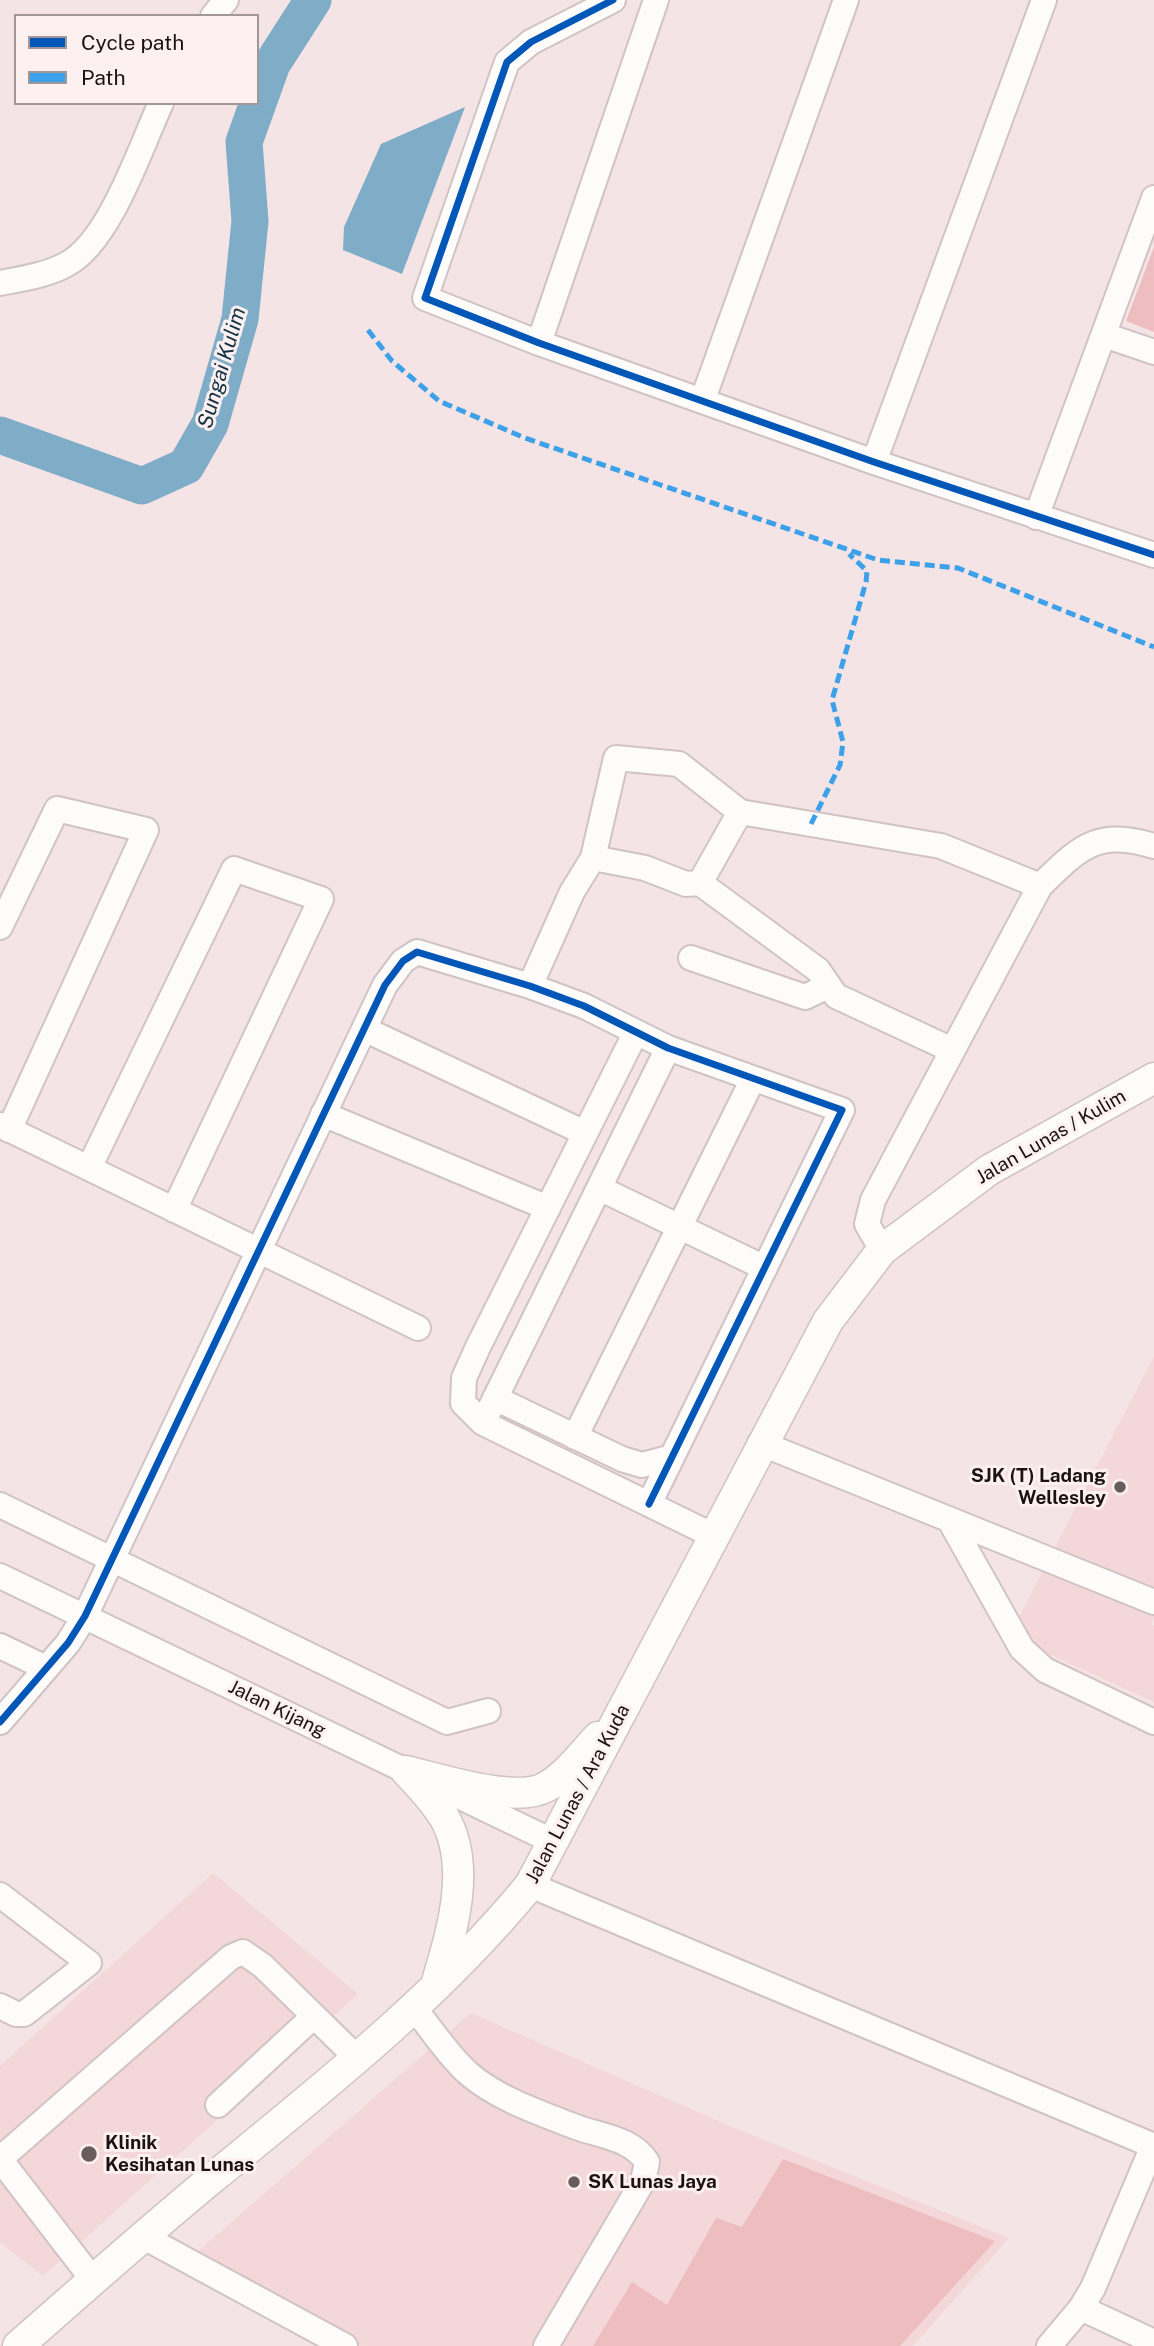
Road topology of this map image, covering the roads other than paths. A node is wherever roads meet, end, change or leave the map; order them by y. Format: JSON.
{"nodes":[{"id":1,"x":226,"y":0,"type":"edge"},
{"id":2,"x":613,"y":0,"type":"edge"},
{"id":3,"x":656,"y":0,"type":"edge"},
{"id":4,"x":846,"y":0,"type":"edge"},
{"id":5,"x":1044,"y":0,"type":"edge"},
{"id":6,"x":215,"y":14,"type":"edge"},
{"id":7,"x":160,"y":105,"type":"edge"},
{"id":8,"x":1154,"y":198,"type":"edge"},
{"id":9,"x":0,"y":283,"type":"edge"},
{"id":10,"x":1104,"y":334,"type":"junction"},
{"id":11,"x":538,"y":343,"type":"junction"},
{"id":12,"x":1154,"y":352,"type":"edge"},
{"id":13,"x":703,"y":399,"type":"junction"},
{"id":14,"x":874,"y":462,"type":"junction"},
{"id":15,"x":1036,"y":517,"type":"junction"},
{"id":16,"x":1154,"y":555,"type":"edge"},
{"id":17,"x":740,"y":812,"type":"junction"},
{"id":18,"x":1154,"y":846,"type":"edge"},
{"id":19,"x":593,"y":858,"type":"junction"},
{"id":20,"x":700,"y":883,"type":"junction"},
{"id":21,"x":1040,"y":886,"type":"junction"},
{"id":22,"x":0,"y":927,"type":"edge"},
{"id":23,"x":691,"y":958,"type":"dead end"},
{"id":24,"x":530,"y":986,"type":"junction"},
{"id":25,"x":828,"y":986,"type":"junction"},
{"id":26,"x":364,"y":1029,"type":"junction"},
{"id":27,"x":636,"y":1032,"type":"junction"},
{"id":28,"x":668,"y":1048,"type":"junction"},
{"id":29,"x":952,"y":1050,"type":"junction"},
{"id":30,"x":1154,"y":1078,"type":"edge"},
{"id":31,"x":753,"y":1079,"type":"junction"},
{"id":32,"x":323,"y":1114,"type":"junction"},
{"id":33,"x":5,"y":1128,"type":"edge"},
{"id":34,"x":585,"y":1133,"type":"junction"},
{"id":35,"x":89,"y":1168,"type":"junction"},
{"id":36,"x":599,"y":1188,"type":"junction"},
{"id":37,"x":548,"y":1208,"type":"junction"},
{"id":38,"x":174,"y":1210,"type":"junction"},
{"id":39,"x":680,"y":1227,"type":"junction"},
{"id":40,"x":259,"y":1250,"type":"junction"},
{"id":41,"x":882,"y":1250,"type":"junction"},
{"id":42,"x":765,"y":1268,"type":"junction"},
{"id":43,"x":418,"y":1328,"type":"dead end"},
{"id":44,"x":495,"y":1398,"type":"junction"},
{"id":45,"x":483,"y":1423,"type":"junction"},
{"id":46,"x":575,"y":1437,"type":"junction"},
{"id":47,"x":760,"y":1443,"type":"junction"},
{"id":48,"x":672,"y":1457,"type":"junction"},
{"id":49,"x":649,"y":1504,"type":"junction"},
{"id":50,"x":0,"y":1505,"type":"edge"},
{"id":51,"x":949,"y":1520,"type":"junction"},
{"id":52,"x":714,"y":1536,"type":"junction"},
{"id":53,"x":112,"y":1559,"type":"junction"},
{"id":54,"x":0,"y":1576,"type":"edge"},
{"id":55,"x":1154,"y":1602,"type":"edge"},
{"id":56,"x":85,"y":1616,"type":"junction"},
{"id":57,"x":0,"y":1646,"type":"edge"},
{"id":58,"x":46,"y":1668,"type":"junction"},
{"id":59,"x":624,"y":1709,"type":"junction"},
{"id":60,"x":488,"y":1711,"type":"dead end"},
{"id":61,"x":0,"y":1722,"type":"edge"},
{"id":62,"x":1154,"y":1722,"type":"edge"},
{"id":63,"x":406,"y":1771,"type":"junction"},
{"id":64,"x":554,"y":1842,"type":"junction"},
{"id":65,"x":530,"y":1885,"type":"junction"},
{"id":66,"x":0,"y":1895,"type":"edge"},
{"id":67,"x":436,"y":1986,"type":"junction"},
{"id":68,"x":0,"y":2006,"type":"edge"},
{"id":69,"x":414,"y":2007,"type":"junction"},
{"id":70,"x":314,"y":2016,"type":"junction"},
{"id":71,"x":356,"y":2057,"type":"junction"},
{"id":72,"x":218,"y":2105,"type":"dead end"},
{"id":73,"x":1153,"y":2146,"type":"edge"},
{"id":74,"x":0,"y":2159,"type":"edge"},
{"id":75,"x":142,"y":2236,"type":"junction"},
{"id":76,"x":93,"y":2280,"type":"junction"},
{"id":77,"x":1082,"y":2308,"type":"junction"},
{"id":78,"x":1154,"y":2342,"type":"edge"},
{"id":79,"x":18,"y":2346,"type":"edge"},
{"id":80,"x":345,"y":2346,"type":"edge"},
{"id":81,"x":546,"y":2346,"type":"edge"},
{"id":82,"x":1049,"y":2346,"type":"edge"}],
"edges":[{"from":1,"to":6,"type":"street"},
{"from":2,"to":11,"type":"street"},
{"from":3,"to":11,"type":"street"},
{"from":4,"to":13,"type":"street"},
{"from":5,"to":14,"type":"street"},
{"from":7,"to":9,"type":"street"},
{"from":8,"to":10,"type":"street"},
{"from":10,"to":12,"type":"street"},
{"from":10,"to":15,"type":"street"},
{"from":11,"to":13,"type":"street"},
{"from":13,"to":14,"type":"street"},
{"from":14,"to":15,"type":"street"},
{"from":15,"to":16,"type":"street"},
{"from":17,"to":19,"type":"street"},
{"from":17,"to":20,"type":"street"},
{"from":17,"to":21,"type":"street"},
{"from":18,"to":21,"type":"street"},
{"from":19,"to":20,"type":"street"},
{"from":19,"to":24,"type":"street"},
{"from":20,"to":25,"type":"street"},
{"from":21,"to":29,"type":"street"},
{"from":22,"to":33,"type":"street"},
{"from":23,"to":25,"type":"street"},
{"from":24,"to":26,"type":"street"},
{"from":24,"to":27,"type":"street"},
{"from":25,"to":29,"type":"street"},
{"from":26,"to":32,"type":"street"},
{"from":26,"to":34,"type":"street"},
{"from":27,"to":28,"type":"street"},
{"from":27,"to":34,"type":"street"},
{"from":28,"to":31,"type":"street"},
{"from":28,"to":36,"type":"street"},
{"from":29,"to":41,"type":"street"},
{"from":30,"to":41,"type":"main road","name":"Jalan Lunas / Kulim"},
{"from":31,"to":39,"type":"street"},
{"from":31,"to":42,"type":"street"},
{"from":32,"to":37,"type":"street"},
{"from":32,"to":40,"type":"street"},
{"from":33,"to":35,"type":"street"},
{"from":34,"to":37,"type":"street"},
{"from":35,"to":38,"type":"street"},
{"from":35,"to":38,"type":"street"},
{"from":36,"to":39,"type":"street"},
{"from":36,"to":44,"type":"street"},
{"from":37,"to":45,"type":"street"},
{"from":38,"to":40,"type":"street"},
{"from":39,"to":42,"type":"street"},
{"from":39,"to":46,"type":"street"},
{"from":40,"to":43,"type":"street"},
{"from":40,"to":53,"type":"street"},
{"from":41,"to":47,"type":"main road","name":"Jalan Lunas / Ara Kuda"},
{"from":42,"to":48,"type":"street"},
{"from":44,"to":45,"type":"street"},
{"from":44,"to":46,"type":"street"},
{"from":45,"to":49,"type":"street"},
{"from":46,"to":48,"type":"street"},
{"from":47,"to":51,"type":"street"},
{"from":47,"to":52,"type":"main road","name":"Jalan Lunas / Ara Kuda"},
{"from":48,"to":49,"type":"street"},
{"from":49,"to":52,"type":"street"},
{"from":50,"to":53,"type":"street"},
{"from":51,"to":55,"type":"street"},
{"from":51,"to":62,"type":"street"},
{"from":52,"to":59,"type":"main road","name":"Jalan Lunas / Ara Kuda"},
{"from":53,"to":56,"type":"street"},
{"from":53,"to":60,"type":"street"},
{"from":54,"to":56,"type":"street","name":"Jalan Kijang"},
{"from":56,"to":58,"type":"street"},
{"from":56,"to":63,"type":"street","name":"Jalan Kijang"},
{"from":57,"to":58,"type":"street"},
{"from":58,"to":61,"type":"street"},
{"from":59,"to":63,"type":"main road"},
{"from":59,"to":64,"type":"main road","name":"Jalan Lunas / Ara Kuda"},
{"from":63,"to":64,"type":"street","name":"Jalan Kijang"},
{"from":63,"to":67,"type":"main road"},
{"from":64,"to":65,"type":"main road","name":"Jalan Lunas / Ara Kuda"},
{"from":65,"to":67,"type":"main road","name":"Jalan Lunas / Ara Kuda"},
{"from":65,"to":73,"type":"street"},
{"from":66,"to":68,"type":"street"},
{"from":67,"to":69,"type":"main road","name":"Jalan Lunas / Ara Kuda"},
{"from":69,"to":71,"type":"main road","name":"Jalan Lunas / Ara Kuda"},
{"from":69,"to":81,"type":"street"},
{"from":70,"to":71,"type":"street"},
{"from":70,"to":72,"type":"street"},
{"from":70,"to":74,"type":"street"},
{"from":71,"to":75,"type":"main road","name":"Jalan Lunas / Ara Kuda"},
{"from":73,"to":77,"type":"street"},
{"from":74,"to":76,"type":"street"},
{"from":75,"to":76,"type":"main road","name":"Jalan Lunas / Ara Kuda"},
{"from":75,"to":80,"type":"street"},
{"from":76,"to":79,"type":"main road","name":"Jalan Lunas / Ara Kuda"},
{"from":77,"to":78,"type":"street"},
{"from":77,"to":82,"type":"street"}]}
